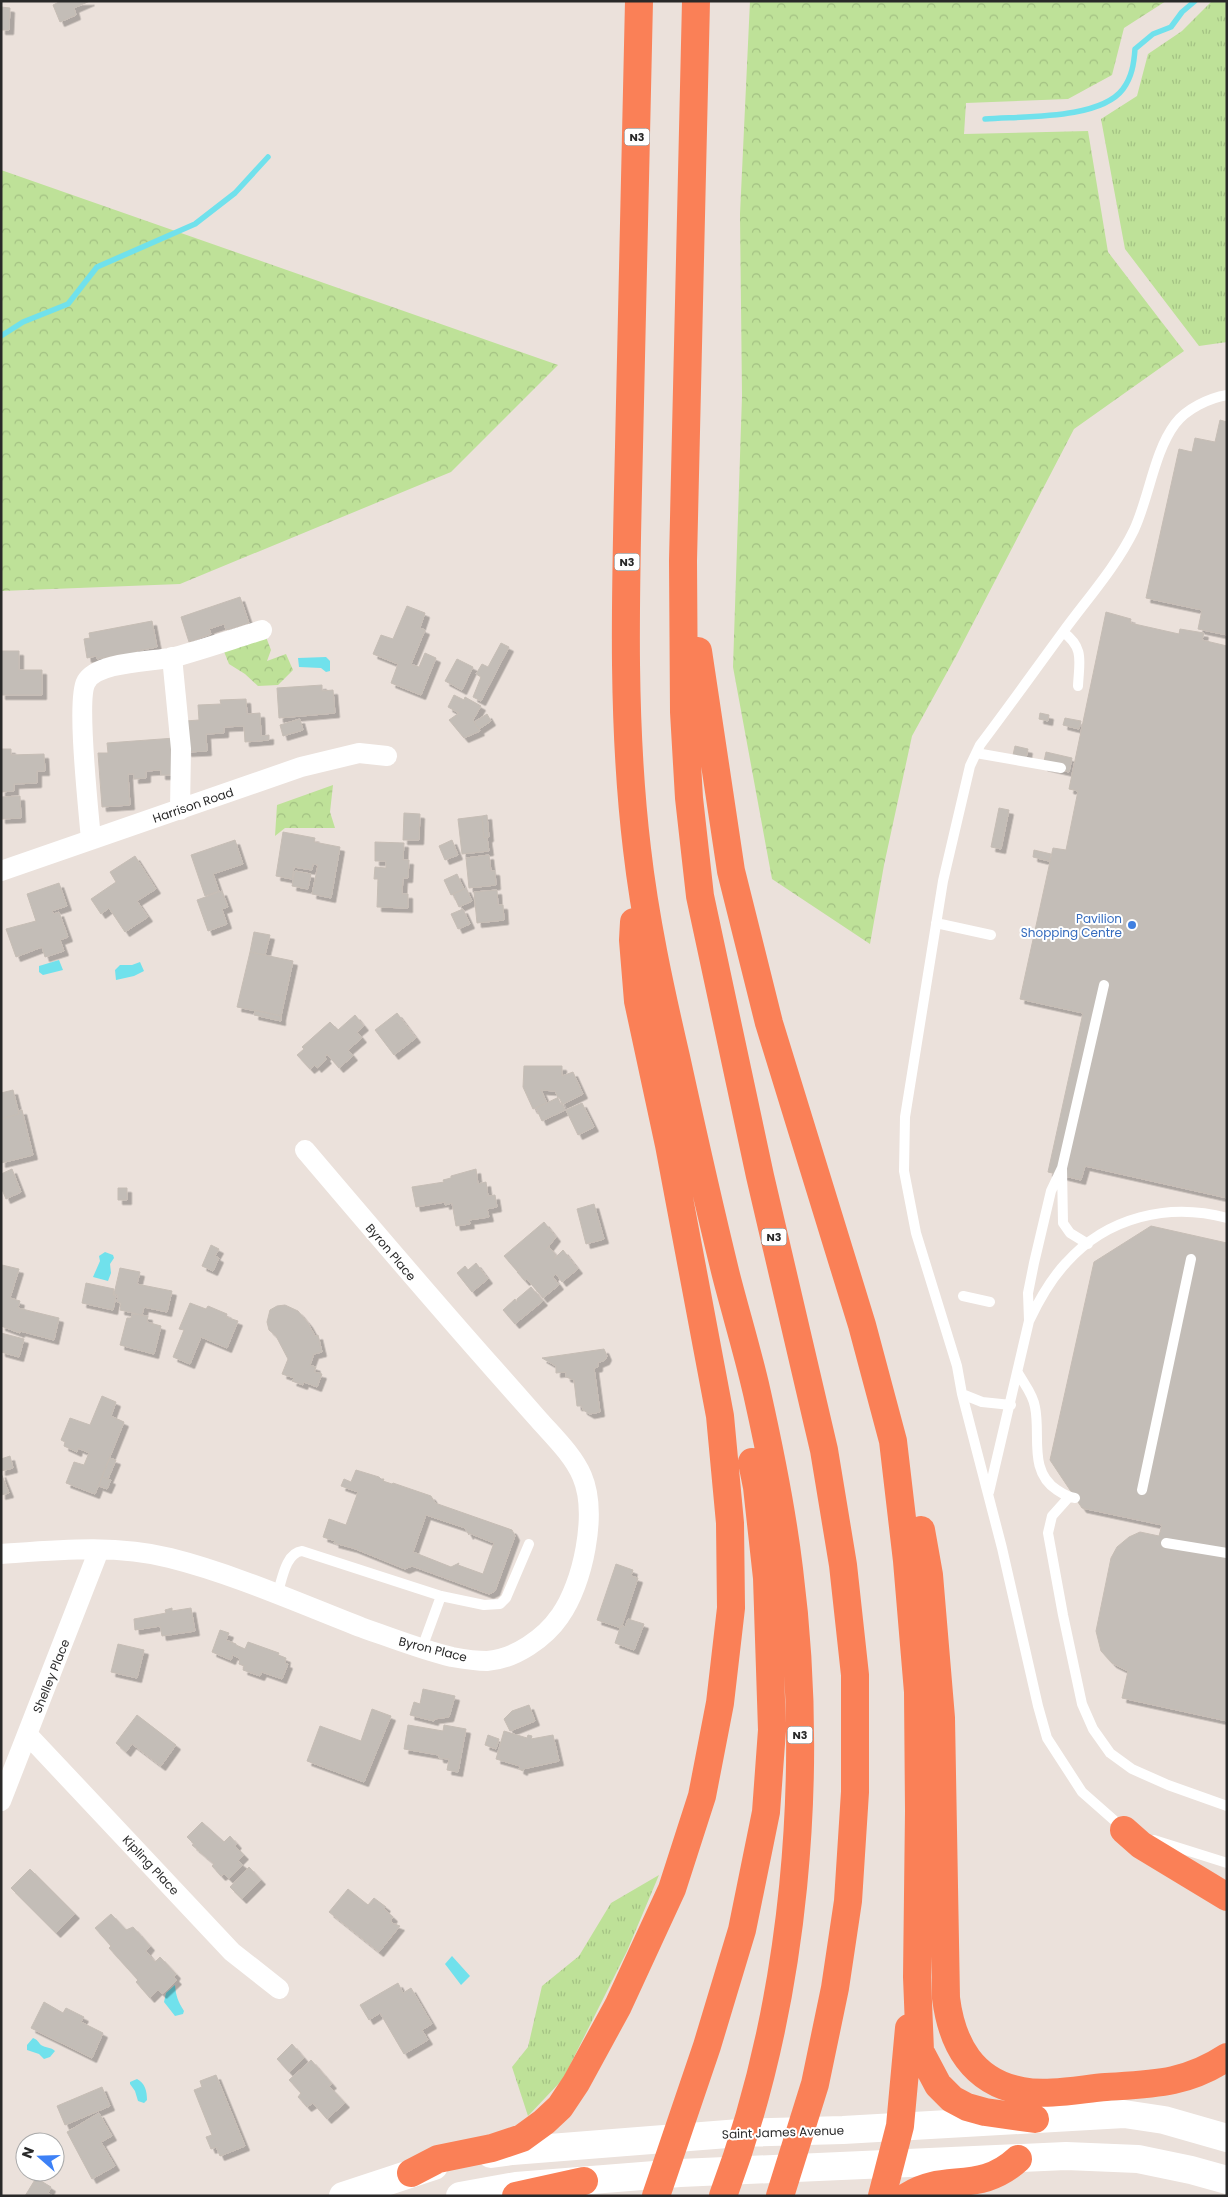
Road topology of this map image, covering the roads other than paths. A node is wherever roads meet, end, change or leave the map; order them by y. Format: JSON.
{"nodes":[{"id":1,"x":640,"y":1,"type":"edge"},
{"id":2,"x":696,"y":1,"type":"edge"},
{"id":3,"x":1227,"y":395,"type":"edge"},
{"id":4,"x":683,"y":560,"type":"junction"},
{"id":5,"x":262,"y":630,"type":"dead end"},
{"id":6,"x":1063,"y":632,"type":"junction"},
{"id":7,"x":172,"y":657,"type":"junction"},
{"id":8,"x":1078,"y":686,"type":"dead end"},
{"id":9,"x":976,"y":753,"type":"junction"},
{"id":10,"x":387,"y":756,"type":"dead end"},
{"id":11,"x":1061,"y":768,"type":"dead end"},
{"id":12,"x":180,"y":810,"type":"junction"},
{"id":13,"x":91,"y":840,"type":"junction"},
{"id":14,"x":637,"y":850,"type":"junction"},
{"id":15,"x":3,"y":869,"type":"edge"},
{"id":16,"x":936,"y":923,"type":"junction"},
{"id":17,"x":991,"y":935,"type":"dead end"},
{"id":18,"x":1104,"y":985,"type":"dead end"},
{"id":19,"x":305,"y":1150,"type":"dead end"},
{"id":20,"x":1062,"y":1168,"type":"junction"},
{"id":21,"x":1227,"y":1218,"type":"edge"},
{"id":22,"x":1088,"y":1244,"type":"junction"},
{"id":23,"x":1191,"y":1259,"type":"dead end"},
{"id":24,"x":726,"y":1273,"type":"junction"},
{"id":25,"x":963,"y":1296,"type":"dead end"},
{"id":26,"x":990,"y":1302,"type":"dead end"},
{"id":27,"x":1029,"y":1321,"type":"junction"},
{"id":28,"x":1018,"y":1373,"type":"junction"},
{"id":29,"x":962,"y":1394,"type":"junction"},
{"id":30,"x":1011,"y":1405,"type":"junction"},
{"id":31,"x":893,"y":1441,"type":"junction"},
{"id":32,"x":1142,"y":1490,"type":"dead end"},
{"id":33,"x":989,"y":1493,"type":"junction"},
{"id":34,"x":1166,"y":1542,"type":"dead end"},
{"id":35,"x":530,"y":1544,"type":"dead end"},
{"id":36,"x":99,"y":1550,"type":"junction"},
{"id":37,"x":1227,"y":1553,"type":"edge"},
{"id":38,"x":1,"y":1554,"type":"edge"},
{"id":39,"x":278,"y":1595,"type":"junction"},
{"id":40,"x":441,"y":1596,"type":"junction"},
{"id":41,"x":422,"y":1648,"type":"junction"},
{"id":42,"x":28,"y":1735,"type":"junction"},
{"id":43,"x":1,"y":1800,"type":"edge"},
{"id":44,"x":1227,"y":1806,"type":"edge"},
{"id":45,"x":1124,"y":1830,"type":"junction"},
{"id":46,"x":1227,"y":1864,"type":"edge"},
{"id":47,"x":1227,"y":1897,"type":"edge"},
{"id":48,"x":917,"y":1977,"type":"junction"},
{"id":49,"x":279,"y":1989,"type":"dead end"},
{"id":50,"x":1227,"y":2057,"type":"edge"},
{"id":51,"x":1035,"y":2119,"type":"junction"},
{"id":52,"x":900,"y":2126,"type":"junction"},
{"id":53,"x":1227,"y":2138,"type":"edge"},
{"id":54,"x":1018,"y":2159,"type":"junction"},
{"id":55,"x":891,"y":2164,"type":"junction"},
{"id":56,"x":410,"y":2173,"type":"junction"},
{"id":57,"x":1227,"y":2180,"type":"edge"},
{"id":58,"x":584,"y":2181,"type":"junction"},
{"id":59,"x":343,"y":2196,"type":"edge"},
{"id":60,"x":460,"y":2196,"type":"edge"},
{"id":61,"x":516,"y":2196,"type":"edge"},
{"id":62,"x":656,"y":2196,"type":"edge"},
{"id":63,"x":723,"y":2196,"type":"edge"},
{"id":64,"x":780,"y":2196,"type":"edge"},
{"id":65,"x":882,"y":2196,"type":"edge"},
{"id":66,"x":908,"y":2196,"type":"edge"}],
"edges":[{"from":1,"to":14,"type":"highway","number":"N3"},
{"from":2,"to":4,"type":"highway","number":"N3"},
{"from":3,"to":6,"type":"lane"},
{"from":4,"to":31,"type":"highway"},
{"from":4,"to":64,"type":"highway","number":"N3"},
{"from":5,"to":7,"type":"street"},
{"from":6,"to":8,"type":"lane"},
{"from":6,"to":9,"type":"lane"},
{"from":7,"to":12,"type":"street"},
{"from":7,"to":13,"type":"street"},
{"from":9,"to":11,"type":"lane"},
{"from":9,"to":16,"type":"lane"},
{"from":10,"to":12,"type":"street","name":"Harrison Road"},
{"from":12,"to":13,"type":"street","name":"Harrison Road"},
{"from":13,"to":15,"type":"street","name":"Harrison Road"},
{"from":14,"to":24,"type":"highway","number":"N3"},
{"from":14,"to":56,"type":"highway"},
{"from":16,"to":17,"type":"lane"},
{"from":16,"to":29,"type":"lane"},
{"from":18,"to":20,"type":"lane"},
{"from":19,"to":41,"type":"street","name":"Byron Place"},
{"from":20,"to":22,"type":"lane"},
{"from":20,"to":27,"type":"lane"},
{"from":21,"to":22,"type":"lane"},
{"from":22,"to":27,"type":"lane"},
{"from":23,"to":32,"type":"lane"},
{"from":24,"to":62,"type":"highway"},
{"from":24,"to":63,"type":"highway","number":"N3"},
{"from":25,"to":26,"type":"lane"},
{"from":27,"to":28,"type":"lane"},
{"from":28,"to":30,"type":"lane"},
{"from":28,"to":44,"type":"lane"},
{"from":29,"to":30,"type":"lane"},
{"from":29,"to":33,"type":"lane"},
{"from":30,"to":33,"type":"lane"},
{"from":31,"to":48,"type":"highway"},
{"from":31,"to":50,"type":"highway"},
{"from":33,"to":45,"type":"lane"},
{"from":34,"to":37,"type":"lane"},
{"from":35,"to":40,"type":"lane"},
{"from":36,"to":38,"type":"street","name":"Byron Place"},
{"from":36,"to":39,"type":"street","name":"Byron Place"},
{"from":36,"to":42,"type":"street","name":"Shelley Place"},
{"from":39,"to":40,"type":"lane"},
{"from":39,"to":41,"type":"street","name":"Byron Place"},
{"from":40,"to":41,"type":"lane"},
{"from":42,"to":43,"type":"street","name":"Shelley Place"},
{"from":42,"to":49,"type":"street","name":"Kipling Place"},
{"from":45,"to":46,"type":"lane"},
{"from":45,"to":47,"type":"highway"},
{"from":48,"to":51,"type":"highway"},
{"from":48,"to":52,"type":"highway"},
{"from":51,"to":52,"type":"main road","name":"Saint James Avenue"},
{"from":51,"to":53,"type":"main road","name":"Saint James Avenue"},
{"from":52,"to":55,"type":"highway"},
{"from":52,"to":56,"type":"main road","name":"Saint James Avenue"},
{"from":54,"to":55,"type":"main road"},
{"from":54,"to":57,"type":"main road"},
{"from":54,"to":66,"type":"highway"},
{"from":55,"to":58,"type":"main road"},
{"from":55,"to":65,"type":"highway"},
{"from":56,"to":59,"type":"main road","name":"Saint James Avenue"},
{"from":58,"to":60,"type":"main road"},
{"from":58,"to":61,"type":"highway"}]}
